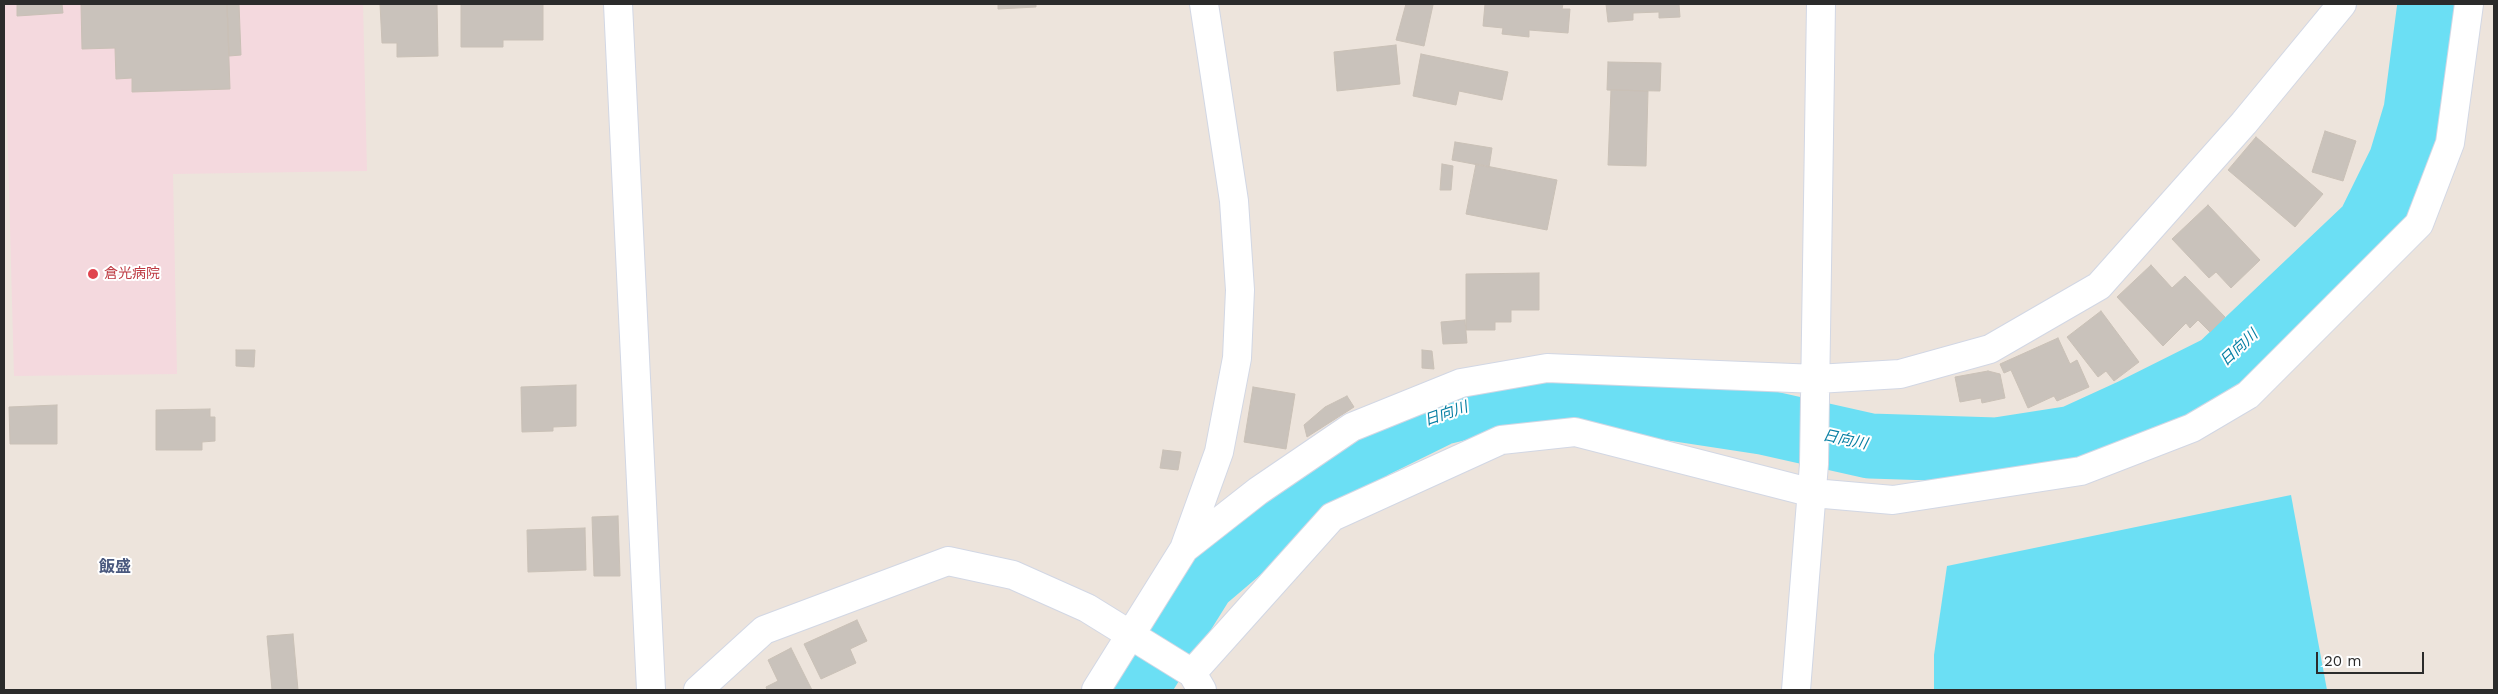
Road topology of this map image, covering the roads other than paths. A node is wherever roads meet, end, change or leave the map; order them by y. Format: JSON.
{"nodes":[{"id":1,"x":618,"y":4,"type":"edge"},
{"id":2,"x":1204,"y":4,"type":"edge"},
{"id":3,"x":1821,"y":4,"type":"edge"},
{"id":4,"x":2342,"y":4,"type":"edge"},
{"id":5,"x":2468,"y":4,"type":"edge"},
{"id":6,"x":1816,"y":388,"type":"junction"},
{"id":7,"x":1813,"y":493,"type":"junction"},
{"id":8,"x":1184,"y":549,"type":"junction"},
{"id":9,"x":1129,"y":636,"type":"junction"},
{"id":10,"x":1197,"y":682,"type":"edge"},
{"id":11,"x":651,"y":690,"type":"edge"},
{"id":12,"x":698,"y":690,"type":"edge"},
{"id":13,"x":1096,"y":690,"type":"edge"},
{"id":14,"x":1796,"y":690,"type":"edge"}],
"edges":[{"from":1,"to":11,"type":"street"},
{"from":2,"to":8,"type":"street"},
{"from":3,"to":6,"type":"street"},
{"from":4,"to":6,"type":"street"},
{"from":5,"to":7,"type":"street"},
{"from":6,"to":7,"type":"street"},
{"from":6,"to":8,"type":"street"},
{"from":7,"to":10,"type":"street"},
{"from":7,"to":14,"type":"street"},
{"from":8,"to":9,"type":"street"},
{"from":9,"to":10,"type":"street"},
{"from":9,"to":12,"type":"street"},
{"from":9,"to":13,"type":"street"}]}
